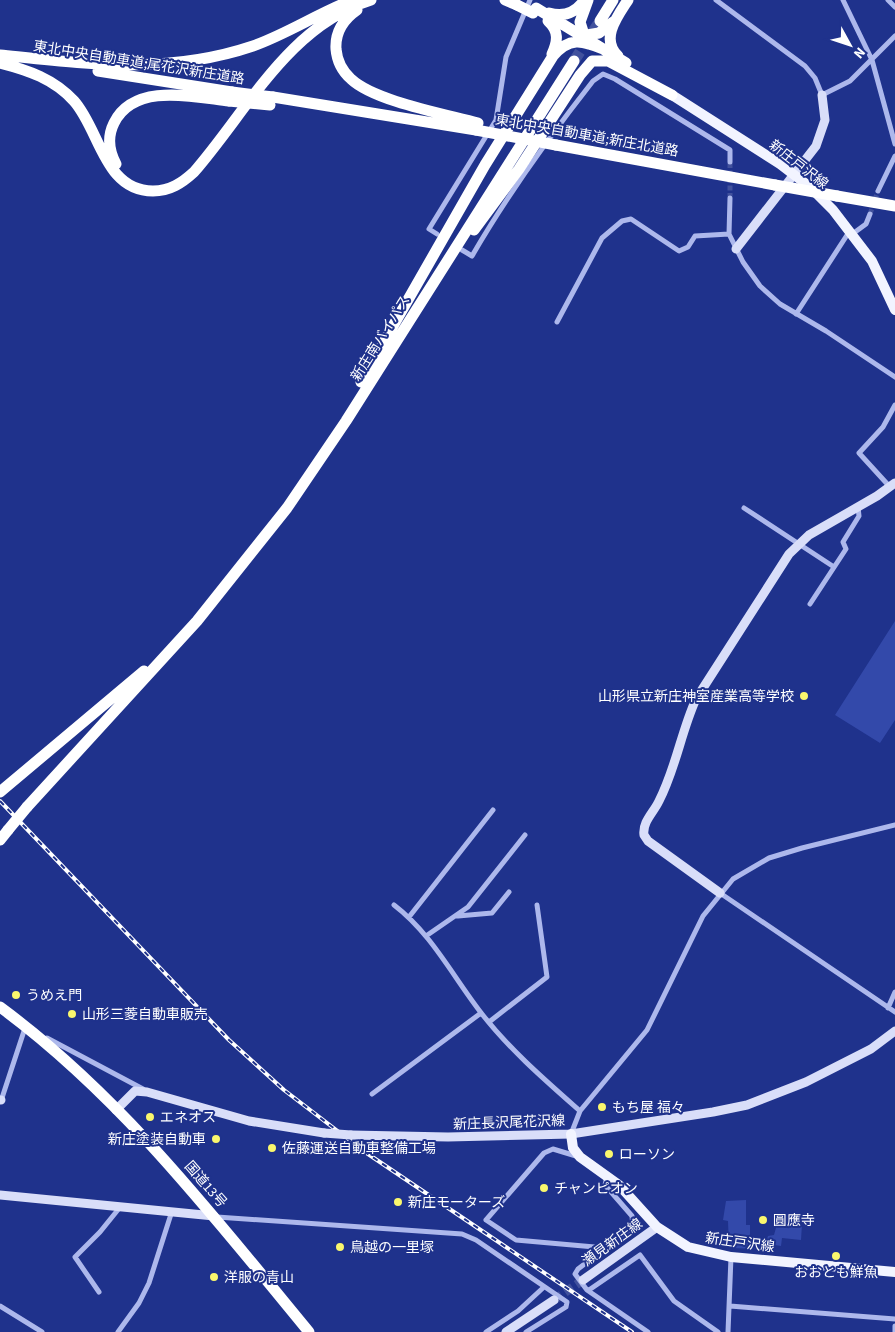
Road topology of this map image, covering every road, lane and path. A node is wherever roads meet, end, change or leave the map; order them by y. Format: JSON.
{"nodes":[{"id":1,"x":354,"y":0,"type":"edge"},
{"id":2,"x":372,"y":0,"type":"edge"},
{"id":3,"x":505,"y":0,"type":"edge"},
{"id":4,"x":586,"y":0,"type":"edge"},
{"id":5,"x":613,"y":0,"type":"edge"},
{"id":6,"x":716,"y":0,"type":"edge"},
{"id":7,"x":843,"y":0,"type":"edge"},
{"id":8,"x":888,"y":0,"type":"edge"},
{"id":9,"x":518,"y":2,"type":"edge"},
{"id":10,"x":626,"y":3,"type":"edge"},
{"id":11,"x":533,"y":7,"type":"edge"},
{"id":12,"x":895,"y":7,"type":"edge"},
{"id":13,"x":548,"y":21,"type":"junction"},
{"id":14,"x":600,"y":21,"type":"tunnel mouth"},
{"id":15,"x":566,"y":29,"type":"junction"},
{"id":16,"x":895,"y":36,"type":"edge"},
{"id":17,"x":582,"y":39,"type":"junction"},
{"id":18,"x":0,"y":55,"type":"edge"},
{"id":19,"x":872,"y":60,"type":"junction"},
{"id":20,"x":574,"y":61,"type":"tunnel mouth"},
{"id":21,"x":0,"y":63,"type":"edge"},
{"id":22,"x":626,"y":67,"type":"junction"},
{"id":23,"x":544,"y":69,"type":"junction"},
{"id":24,"x":580,"y":75,"type":"junction"},
{"id":25,"x":672,"y":95,"type":"joint"},
{"id":26,"x":822,"y":95,"type":"junction"},
{"id":27,"x":231,"y":96,"type":"junction"},
{"id":28,"x":477,"y":127,"type":"junction"},
{"id":29,"x":895,"y":144,"type":"edge"},
{"id":30,"x":895,"y":156,"type":"edge"},
{"id":31,"x":730,"y":162,"type":"tunnel mouth"},
{"id":32,"x":795,"y":175,"type":"junction"},
{"id":33,"x":878,"y":191,"type":"tunnel mouth"},
{"id":34,"x":730,"y":198,"type":"tunnel mouth"},
{"id":35,"x":895,"y":206,"type":"edge"},
{"id":36,"x":870,"y":214,"type":"tunnel mouth"},
{"id":37,"x":850,"y":233,"type":"junction"},
{"id":38,"x":437,"y":234,"type":"dead end"},
{"id":39,"x":729,"y":234,"type":"junction"},
{"id":40,"x":736,"y":249,"type":"junction"},
{"id":41,"x":462,"y":250,"type":"dead end"},
{"id":42,"x":895,"y":310,"type":"edge"},
{"id":43,"x":796,"y":314,"type":"junction"},
{"id":44,"x":557,"y":322,"type":"dead end"},
{"id":45,"x":895,"y":377,"type":"edge"},
{"id":46,"x":895,"y":405,"type":"edge"},
{"id":47,"x":325,"y":450,"type":"junction"},
{"id":48,"x":892,"y":485,"type":"edge"},
{"id":49,"x":858,"y":507,"type":"junction"},
{"id":50,"x":744,"y":508,"type":"dead end"},
{"id":51,"x":801,"y":544,"type":"junction"},
{"id":52,"x":834,"y":567,"type":"junction"},
{"id":53,"x":810,"y":604,"type":"dead end"},
{"id":54,"x":196,"y":620,"type":"junction"},
{"id":55,"x":3,"y":790,"type":"edge"},
{"id":56,"x":493,"y":810,"type":"dead end"},
{"id":57,"x":895,"y":824,"type":"edge"},
{"id":58,"x":525,"y":835,"type":"dead end"},
{"id":59,"x":0,"y":840,"type":"edge"},
{"id":60,"x":509,"y":892,"type":"dead end"},
{"id":61,"x":720,"y":893,"type":"junction"},
{"id":62,"x":537,"y":904,"type":"dead end"},
{"id":63,"x":394,"y":905,"type":"dead end"},
{"id":64,"x":457,"y":916,"type":"junction"},
{"id":65,"x":409,"y":917,"type":"junction"},
{"id":66,"x":426,"y":936,"type":"junction"},
{"id":67,"x":895,"y":992,"type":"edge"},
{"id":68,"x":0,"y":1007,"type":"edge"},
{"id":69,"x":888,"y":1008,"type":"junction"},
{"id":70,"x":895,"y":1012,"type":"edge"},
{"id":71,"x":481,"y":1013,"type":"junction"},
{"id":72,"x":489,"y":1022,"type":"junction"},
{"id":73,"x":27,"y":1027,"type":"junction"},
{"id":74,"x":895,"y":1031,"type":"edge"},
{"id":75,"x":147,"y":1092,"type":"junction"},
{"id":76,"x":372,"y":1094,"type":"dead end"},
{"id":77,"x":0,"y":1101,"type":"edge"},
{"id":78,"x":116,"y":1110,"type":"junction"},
{"id":79,"x":580,"y":1110,"type":"junction"},
{"id":80,"x":571,"y":1134,"type":"junction"},
{"id":81,"x":580,"y":1157,"type":"junction"},
{"id":82,"x":607,"y":1176,"type":"junction"},
{"id":83,"x":0,"y":1195,"type":"edge"},
{"id":84,"x":121,"y":1206,"type":"junction"},
{"id":85,"x":172,"y":1211,"type":"junction"},
{"id":86,"x":214,"y":1216,"type":"junction"},
{"id":87,"x":657,"y":1227,"type":"junction"},
{"id":88,"x":606,"y":1248,"type":"junction"},
{"id":89,"x":731,"y":1257,"type":"junction"},
{"id":90,"x":895,"y":1272,"type":"edge"},
{"id":91,"x":583,"y":1280,"type":"tunnel mouth"},
{"id":92,"x":544,"y":1287,"type":"junction"},
{"id":93,"x":590,"y":1290,"type":"junction"},
{"id":94,"x":99,"y":1292,"type":"dead end"},
{"id":95,"x":554,"y":1300,"type":"tunnel mouth"},
{"id":96,"x":0,"y":1306,"type":"edge"},
{"id":97,"x":730,"y":1306,"type":"junction"},
{"id":98,"x":895,"y":1319,"type":"edge"},
{"id":99,"x":895,"y":1326,"type":"edge"},
{"id":100,"x":42,"y":1332,"type":"edge"},
{"id":101,"x":118,"y":1332,"type":"edge"},
{"id":102,"x":309,"y":1332,"type":"edge"},
{"id":103,"x":486,"y":1332,"type":"edge"},
{"id":104,"x":506,"y":1332,"type":"edge"},
{"id":105,"x":526,"y":1332,"type":"edge"},
{"id":106,"x":648,"y":1332,"type":"edge"},
{"id":107,"x":718,"y":1332,"type":"edge"},
{"id":108,"x":728,"y":1332,"type":"edge"},
{"id":109,"x":895,"y":1332,"type":"edge"}],
"edges":[{"from":1,"to":18,"type":"highway"},
{"from":1,"to":27,"type":"highway"},
{"from":2,"to":21,"type":"highway"},
{"from":2,"to":28,"type":"highway"},
{"from":3,"to":9,"type":"highway"},
{"from":4,"to":11,"type":"highway"},
{"from":4,"to":17,"type":"highway"},
{"from":5,"to":14,"type":"highway"},
{"from":6,"to":26,"type":"street"},
{"from":7,"to":19,"type":"street"},
{"from":8,"to":12,"type":"street"},
{"from":9,"to":11,"type":"highway","bridge":true},
{"from":10,"to":17,"type":"highway"},
{"from":10,"to":22,"type":"highway"},
{"from":11,"to":13,"type":"highway"},
{"from":11,"to":15,"type":"highway"},
{"from":11,"to":38,"type":"street"},
{"from":13,"to":15,"type":"highway"},
{"from":13,"to":23,"type":"highway"},
{"from":15,"to":17,"type":"highway"},
{"from":16,"to":19,"type":"street"},
{"from":17,"to":22,"type":"highway"},
{"from":17,"to":23,"type":"highway"},
{"from":17,"to":24,"type":"highway"},
{"from":18,"to":27,"type":"highway","name":"東北中央自動車道;尾花沢新庄道路"},
{"from":19,"to":26,"type":"street"},
{"from":19,"to":29,"type":"street"},
{"from":20,"to":47,"type":"highway","name":"新庄南バイパス"},
{"from":22,"to":24,"type":"highway"},
{"from":22,"to":25,"type":"highway"},
{"from":23,"to":47,"type":"highway"},
{"from":24,"to":47,"type":"highway"},
{"from":25,"to":32,"type":"main road","name":"新庄戸沢線"},
{"from":26,"to":32,"type":"main road"},
{"from":27,"to":28,"type":"highway","name":"東北中央自動車道;新庄北道路","bridge":true},
{"from":28,"to":35,"type":"highway","name":"東北中央自動車道;新庄北道路","bridge":true},
{"from":30,"to":33,"type":"street"},
{"from":31,"to":41,"type":"street"},
{"from":32,"to":37,"type":"main road","name":"新庄戸沢線"},
{"from":32,"to":40,"type":"main road"},
{"from":34,"to":39,"type":"street"},
{"from":36,"to":37,"type":"street"},
{"from":37,"to":42,"type":"main road","name":"新庄戸沢線"},
{"from":37,"to":43,"type":"street"},
{"from":39,"to":40,"type":"street"},
{"from":39,"to":44,"type":"street"},
{"from":40,"to":43,"type":"street"},
{"from":43,"to":45,"type":"street"},
{"from":46,"to":48,"type":"street"},
{"from":47,"to":54,"type":"highway"},
{"from":48,"to":49,"type":"main road"},
{"from":49,"to":51,"type":"main road"},
{"from":49,"to":52,"type":"street"},
{"from":50,"to":51,"type":"street"},
{"from":51,"to":52,"type":"street"},
{"from":51,"to":61,"type":"main road"},
{"from":52,"to":53,"type":"street"},
{"from":54,"to":55,"type":"highway"},
{"from":54,"to":59,"type":"highway","bridge":true},
{"from":56,"to":65,"type":"street"},
{"from":57,"to":61,"type":"street"},
{"from":58,"to":64,"type":"street"},
{"from":60,"to":64,"type":"street"},
{"from":61,"to":69,"type":"street"},
{"from":61,"to":79,"type":"street"},
{"from":62,"to":72,"type":"street"},
{"from":63,"to":65,"type":"street"},
{"from":64,"to":66,"type":"street"},
{"from":65,"to":66,"type":"street"},
{"from":66,"to":71,"type":"street"},
{"from":67,"to":69,"type":"street"},
{"from":68,"to":73,"type":"highway","name":"国道13号"},
{"from":69,"to":70,"type":"street"},
{"from":71,"to":72,"type":"street"},
{"from":71,"to":76,"type":"street"},
{"from":72,"to":79,"type":"street"},
{"from":73,"to":75,"type":"street"},
{"from":73,"to":77,"type":"street"},
{"from":73,"to":78,"type":"highway","name":"国道13号"},
{"from":74,"to":80,"type":"main road","name":"新庄長沢尾花沢線"},
{"from":75,"to":78,"type":"main road"},
{"from":75,"to":80,"type":"main road","name":"新庄長沢尾花沢線","bridge":true},
{"from":78,"to":86,"type":"highway","name":"国道13号"},
{"from":79,"to":80,"type":"street"},
{"from":80,"to":81,"type":"main road"},
{"from":81,"to":82,"type":"main road","name":"新庄戸沢線"},
{"from":81,"to":88,"type":"street"},
{"from":82,"to":87,"type":"main road","name":"新庄戸沢線"},
{"from":82,"to":88,"type":"street"},
{"from":83,"to":84,"type":"main road"},
{"from":84,"to":85,"type":"main road"},
{"from":84,"to":94,"type":"street"},
{"from":85,"to":86,"type":"main road"},
{"from":85,"to":101,"type":"street"},
{"from":86,"to":92,"type":"street"},
{"from":86,"to":102,"type":"highway","name":"国道13号"},
{"from":87,"to":89,"type":"main road","name":"新庄戸沢線"},
{"from":87,"to":91,"type":"main road","name":"瀬見新庄線"},
{"from":88,"to":93,"type":"street"},
{"from":89,"to":90,"type":"main road","name":"新庄戸沢線"},
{"from":89,"to":97,"type":"street"},
{"from":92,"to":103,"type":"street"},
{"from":92,"to":105,"type":"street"},
{"from":93,"to":106,"type":"street"},
{"from":93,"to":107,"type":"street"},
{"from":95,"to":104,"type":"main road"},
{"from":96,"to":100,"type":"street"},
{"from":97,"to":98,"type":"street"},
{"from":97,"to":108,"type":"street"},
{"from":99,"to":109,"type":"street"}]}
